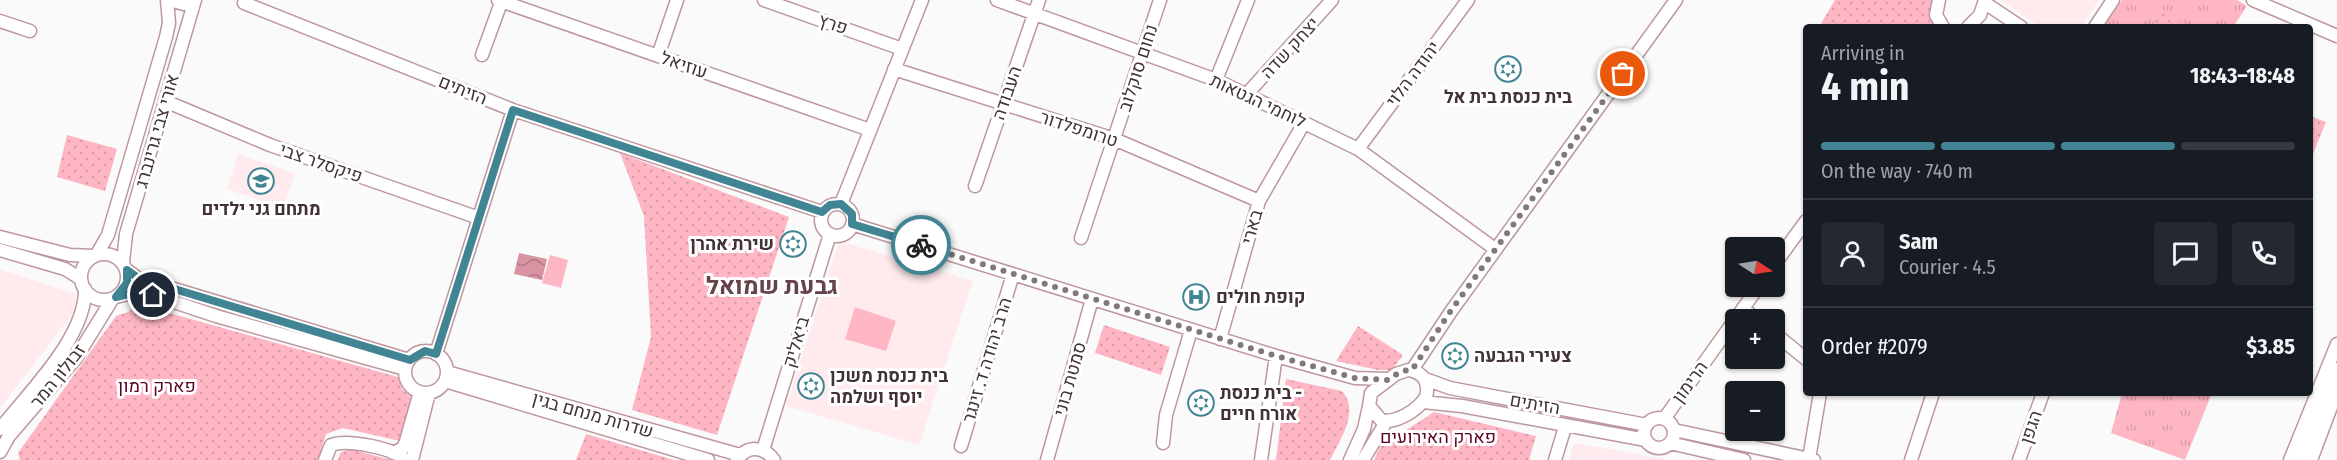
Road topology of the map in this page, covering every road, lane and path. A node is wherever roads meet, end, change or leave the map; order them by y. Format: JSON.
{"nodes":[{"id":1,"x":168,"y":0,"type":"edge"},
{"id":2,"x":195,"y":0,"type":"edge"},
{"id":3,"x":500,"y":0,"type":"edge"},
{"id":4,"x":677,"y":0,"type":"edge"},
{"id":5,"x":764,"y":0,"type":"edge"},
{"id":6,"x":922,"y":0,"type":"edge"},
{"id":7,"x":997,"y":0,"type":"edge"},
{"id":8,"x":1039,"y":0,"type":"edge"},
{"id":9,"x":1160,"y":0,"type":"edge"},
{"id":10,"x":1248,"y":0,"type":"edge"},
{"id":11,"x":1332,"y":0,"type":"edge"},
{"id":12,"x":1468,"y":0,"type":"edge"},
{"id":13,"x":1939,"y":0,"type":"edge"},
{"id":14,"x":2113,"y":0,"type":"edge"},
{"id":15,"x":2253,"y":0,"type":"edge"},
{"id":16,"x":1671,"y":2,"type":"edge"},
{"id":17,"x":1985,"y":2,"type":"edge"},
{"id":18,"x":244,"y":3,"type":"dead end"},
{"id":19,"x":1035,"y":13,"type":"junction"},
{"id":20,"x":0,"y":21,"type":"edge"},
{"id":21,"x":1941,"y":24,"type":"edge"},
{"id":22,"x":1971,"y":24,"type":"edge"},
{"id":23,"x":2017,"y":24,"type":"edge"},
{"id":24,"x":2097,"y":24,"type":"edge"},
{"id":25,"x":2309,"y":24,"type":"edge"},
{"id":26,"x":2313,"y":26,"type":"edge"},
{"id":27,"x":30,"y":31,"type":"dead end"},
{"id":28,"x":2337,"y":36,"type":"edge"},
{"id":29,"x":902,"y":49,"type":"junction"},
{"id":30,"x":1143,"y":53,"type":"junction"},
{"id":31,"x":482,"y":55,"type":"dead end"},
{"id":32,"x":658,"y":56,"type":"junction"},
{"id":33,"x":894,"y":69,"type":"junction"},
{"id":34,"x":1216,"y":80,"type":"junction"},
{"id":35,"x":1246,"y":95,"type":"junction"},
{"id":36,"x":165,"y":101,"type":"junction"},
{"id":37,"x":1003,"y":105,"type":"junction"},
{"id":38,"x":513,"y":110,"type":"junction"},
{"id":39,"x":1304,"y":123,"type":"junction"},
{"id":40,"x":870,"y":130,"type":"junction"},
{"id":41,"x":1114,"y":139,"type":"junction"},
{"id":42,"x":1358,"y":148,"type":"junction"},
{"id":43,"x":975,"y":186,"type":"dead end"},
{"id":44,"x":1259,"y":201,"type":"junction"},
{"id":45,"x":841,"y":204,"type":"junction"},
{"id":46,"x":822,"y":212,"type":"junction"},
{"id":47,"x":479,"y":218,"type":"junction"},
{"id":48,"x":852,"y":224,"type":"junction"},
{"id":49,"x":1803,"y":229,"type":"edge"},
{"id":50,"x":830,"y":234,"type":"junction"},
{"id":51,"x":0,"y":237,"type":"edge"},
{"id":52,"x":1081,"y":238,"type":"dead end"},
{"id":53,"x":0,"y":249,"type":"edge"},
{"id":54,"x":1495,"y":249,"type":"junction"},
{"id":55,"x":1785,"y":251,"type":"edge"},
{"id":56,"x":95,"y":255,"type":"junction"},
{"id":57,"x":125,"y":266,"type":"junction"},
{"id":58,"x":1013,"y":274,"type":"junction"},
{"id":59,"x":83,"y":284,"type":"junction"},
{"id":60,"x":115,"y":297,"type":"junction"},
{"id":61,"x":1751,"y":297,"type":"edge"},
{"id":62,"x":1092,"y":299,"type":"junction"},
{"id":63,"x":1743,"y":308,"type":"joint"},
{"id":64,"x":1191,"y":330,"type":"junction"},
{"id":65,"x":1220,"y":339,"type":"junction"},
{"id":66,"x":1785,"y":342,"type":"edge"},
{"id":67,"x":2337,"y":345,"type":"edge"},
{"id":68,"x":436,"y":354,"type":"junction"},
{"id":69,"x":1276,"y":356,"type":"junction"},
{"id":70,"x":1803,"y":357,"type":"edge"},
{"id":71,"x":407,"y":364,"type":"junction"},
{"id":72,"x":2337,"y":369,"type":"edge"},
{"id":73,"x":1412,"y":370,"type":"junction"},
{"id":74,"x":446,"y":376,"type":"junction"},
{"id":75,"x":1355,"y":378,"type":"junction"},
{"id":76,"x":1425,"y":379,"type":"junction"},
{"id":77,"x":1388,"y":380,"type":"junction"},
{"id":78,"x":2337,"y":391,"type":"edge"},
{"id":79,"x":424,"y":393,"type":"junction"},
{"id":80,"x":1371,"y":393,"type":"junction"},
{"id":81,"x":1820,"y":396,"type":"edge"},
{"id":82,"x":1932,"y":396,"type":"edge"},
{"id":83,"x":2042,"y":396,"type":"edge"},
{"id":84,"x":1423,"y":402,"type":"junction"},
{"id":85,"x":1369,"y":406,"type":"junction"},
{"id":86,"x":1664,"y":419,"type":"junction"},
{"id":87,"x":1386,"y":422,"type":"junction"},
{"id":88,"x":1647,"y":425,"type":"junction"},
{"id":89,"x":1565,"y":426,"type":"junction"},
{"id":90,"x":0,"y":429,"type":"edge"},
{"id":91,"x":1674,"y":430,"type":"junction"},
{"id":92,"x":1646,"y":440,"type":"junction"},
{"id":93,"x":1163,"y":443,"type":"dead end"},
{"id":94,"x":1670,"y":443,"type":"junction"},
{"id":95,"x":961,"y":446,"type":"dead end"},
{"id":96,"x":763,"y":450,"type":"junction"},
{"id":97,"x":0,"y":452,"type":"edge"},
{"id":98,"x":393,"y":453,"type":"junction"},
{"id":99,"x":739,"y":458,"type":"edge"},
{"id":100,"x":325,"y":460,"type":"edge"},
{"id":101,"x":405,"y":460,"type":"edge"},
{"id":102,"x":412,"y":460,"type":"edge"},
{"id":103,"x":708,"y":460,"type":"edge"},
{"id":104,"x":774,"y":460,"type":"edge"},
{"id":105,"x":1047,"y":460,"type":"edge"},
{"id":106,"x":1261,"y":460,"type":"edge"},
{"id":107,"x":1350,"y":460,"type":"edge"},
{"id":108,"x":1363,"y":460,"type":"edge"},
{"id":109,"x":1555,"y":460,"type":"edge"},
{"id":110,"x":1744,"y":460,"type":"edge"},
{"id":111,"x":1811,"y":460,"type":"edge"},
{"id":112,"x":1911,"y":460,"type":"edge"},
{"id":113,"x":2019,"y":460,"type":"edge"},
{"id":114,"x":2290,"y":460,"type":"edge"},
{"id":115,"x":2300,"y":460,"type":"edge"},
{"id":116,"x":2311,"y":460,"type":"edge"}],
"edges":[{"from":1,"to":2,"type":"street"},
{"from":1,"to":56,"type":"street","name":"אורי צבי גרינברג"},
{"from":2,"to":36,"type":"street","name":"אורי צבי גרינברג"},
{"from":3,"to":31,"type":"street"},
{"from":3,"to":32,"type":"street","name":"עוזיאל"},
{"from":4,"to":32,"type":"street"},
{"from":5,"to":29,"type":"street","name":"פרץ"},
{"from":6,"to":29,"type":"street"},
{"from":7,"to":19,"type":"street","name":"לוחמי הגטאות"},
{"from":8,"to":19,"type":"street","name":"העבודה"},
{"from":9,"to":30,"type":"street","name":"נחום סוקלוב"},
{"from":10,"to":34,"type":"street"},
{"from":11,"to":35,"type":"street","name":"יצחק שדה"},
{"from":12,"to":42,"type":"street","name":"יהודה הלוי"},
{"from":13,"to":21,"type":"street"},
{"from":14,"to":24,"type":"street"},
{"from":15,"to":25,"type":"street"},
{"from":16,"to":54,"type":"street"},
{"from":17,"to":22,"type":"street"},
{"from":17,"to":23,"type":"street"},
{"from":18,"to":38,"type":"street","name":"הזיתים"},
{"from":19,"to":30,"type":"street","name":"לוחמי הגטאות"},
{"from":19,"to":37,"type":"street","name":"העבודה"},
{"from":20,"to":27,"type":"street"},
{"from":26,"to":28,"type":"street"},
{"from":29,"to":33,"type":"street"},
{"from":30,"to":34,"type":"street","name":"לוחמי הגטאות"},
{"from":30,"to":41,"type":"street","name":"נחום סוקלוב"},
{"from":32,"to":40,"type":"street","name":"עוזיאל"},
{"from":33,"to":37,"type":"street","name":"טרומפלדור"},
{"from":33,"to":40,"type":"street"},
{"from":34,"to":35,"type":"street","name":"לוחמי הגטאות"},
{"from":35,"to":39,"type":"street","name":"לוחמי הגטאות"},
{"from":36,"to":47,"type":"street","name":"פיקסלר צבי"},
{"from":36,"to":57,"type":"street","name":"אורי צבי גרינברג"},
{"from":37,"to":41,"type":"street","name":"טרומפלדור"},
{"from":37,"to":43,"type":"street","name":"העבודה"},
{"from":38,"to":46,"type":"street","name":"הזיתים"},
{"from":38,"to":47,"type":"street"},
{"from":39,"to":42,"type":"street","name":"לוחמי הגטאות"},
{"from":39,"to":44,"type":"street","name":"בארי"},
{"from":40,"to":45,"type":"street"},
{"from":41,"to":44,"type":"street","name":"טרומפלדור"},
{"from":41,"to":52,"type":"street","name":"נחום סוקלוב"},
{"from":42,"to":54,"type":"street","name":"לוחמי הגטאות"},
{"from":44,"to":65,"type":"street","name":"בארי"},
{"from":45,"to":46,"type":"street"},
{"from":45,"to":48,"type":"street"},
{"from":46,"to":50,"type":"street"},
{"from":47,"to":68,"type":"street"},
{"from":48,"to":50,"type":"street"},
{"from":48,"to":58,"type":"street"},
{"from":49,"to":55,"type":"street"},
{"from":50,"to":96,"type":"street","name":"ביאליק"},
{"from":51,"to":56,"type":"street"},
{"from":53,"to":59,"type":"street"},
{"from":54,"to":73,"type":"street"},
{"from":56,"to":57,"type":"street"},
{"from":56,"to":59,"type":"street"},
{"from":57,"to":60,"type":"street"},
{"from":57,"to":71,"type":"street"},
{"from":58,"to":62,"type":"street"},
{"from":58,"to":95,"type":"street","name":"הרב יהודה ד. זינגר"},
{"from":59,"to":60,"type":"street"},
{"from":59,"to":90,"type":"street","name":"זבולון המר"},
{"from":60,"to":71,"type":"street"},
{"from":60,"to":97,"type":"street","name":"זבולון המר"},
{"from":61,"to":63,"type":"street","name":"הרימון"},
{"from":62,"to":64,"type":"street"},
{"from":62,"to":105,"type":"street","name":"סמטת בוני"},
{"from":63,"to":86,"type":"street","name":"הרימון"},
{"from":64,"to":65,"type":"street"},
{"from":64,"to":93,"type":"street"},
{"from":65,"to":69,"type":"street"},
{"from":66,"to":70,"type":"street"},
{"from":67,"to":114,"type":"street"},
{"from":68,"to":71,"type":"street"},
{"from":68,"to":74,"type":"street"},
{"from":69,"to":75,"type":"street"},
{"from":69,"to":106,"type":"street"},
{"from":71,"to":79,"type":"street"},
{"from":72,"to":115,"type":"street"},
{"from":73,"to":76,"type":"street"},
{"from":73,"to":77,"type":"street"},
{"from":74,"to":79,"type":"street"},
{"from":74,"to":99,"type":"street","name":"שדרות מנחם בגין"},
{"from":74,"to":103,"type":"street","name":"שדרות מנחם בגין"},
{"from":75,"to":77,"type":"street"},
{"from":75,"to":80,"type":"street"},
{"from":76,"to":84,"type":"street"},
{"from":76,"to":88,"type":"street","name":"הזיתים"},
{"from":77,"to":80,"type":"street"},
{"from":78,"to":116,"type":"street"},
{"from":79,"to":98,"type":"street"},
{"from":79,"to":102,"type":"street"},
{"from":80,"to":85,"type":"street"},
{"from":81,"to":111,"type":"street"},
{"from":82,"to":112,"type":"street"},
{"from":83,"to":113,"type":"street","name":"הגפן"},
{"from":84,"to":87,"type":"street"},
{"from":84,"to":89,"type":"street","name":"הזיתים"},
{"from":85,"to":87,"type":"street"},
{"from":85,"to":107,"type":"street"},
{"from":86,"to":88,"type":"street"},
{"from":86,"to":91,"type":"street"},
{"from":87,"to":108,"type":"street"},
{"from":88,"to":92,"type":"street"},
{"from":89,"to":92,"type":"street","name":"הזיתים"},
{"from":89,"to":109,"type":"street"},
{"from":91,"to":94,"type":"street"},
{"from":91,"to":111,"type":"street"},
{"from":92,"to":94,"type":"street"},
{"from":94,"to":110,"type":"street"},
{"from":96,"to":99,"type":"street"},
{"from":96,"to":104,"type":"street"},
{"from":98,"to":100,"type":"street"},
{"from":98,"to":101,"type":"street"}]}
